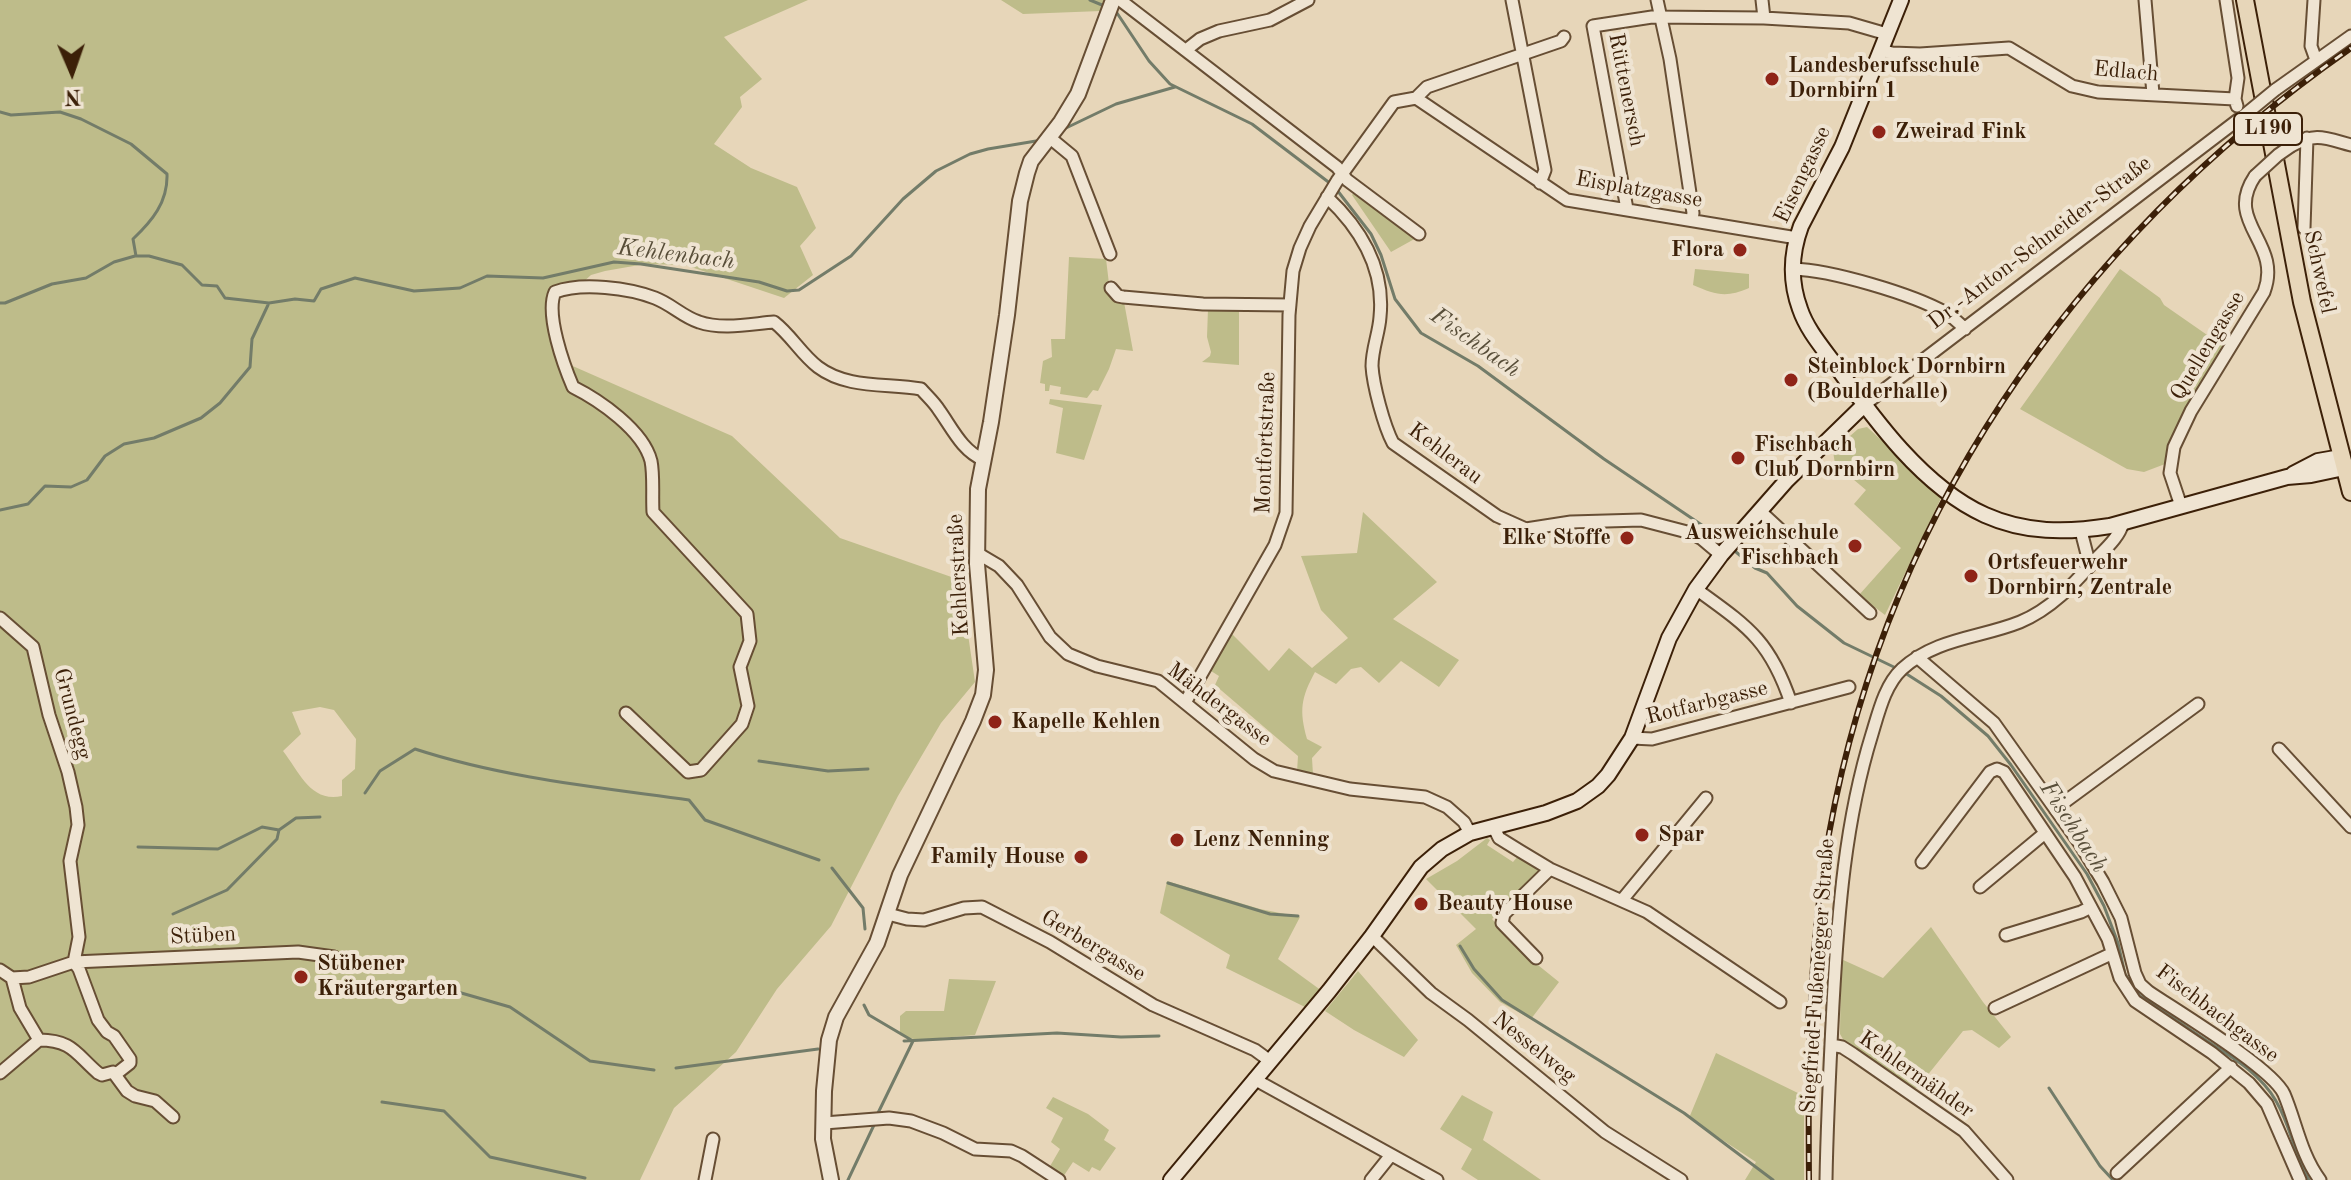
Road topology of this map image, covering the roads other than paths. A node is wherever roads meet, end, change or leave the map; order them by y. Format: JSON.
{"nodes":[{"id":1,"x":1113,"y":0,"type":"edge"},
{"id":2,"x":1120,"y":0,"type":"edge"},
{"id":3,"x":1307,"y":0,"type":"edge"},
{"id":4,"x":1512,"y":0,"type":"edge"},
{"id":5,"x":1657,"y":0,"type":"edge"},
{"id":6,"x":1762,"y":0,"type":"edge"},
{"id":7,"x":1901,"y":0,"type":"edge"},
{"id":8,"x":2145,"y":0,"type":"edge"},
{"id":9,"x":2226,"y":0,"type":"edge"},
{"id":10,"x":2245,"y":0,"type":"edge"},
{"id":11,"x":2314,"y":0,"type":"edge"},
{"id":12,"x":1661,"y":17,"type":"junction"},
{"id":13,"x":1764,"y":18,"type":"junction"},
{"id":14,"x":1887,"y":34,"type":"junction"},
{"id":15,"x":2351,"y":36,"type":"edge"},
{"id":16,"x":1564,"y":37,"type":"dead end"},
{"id":17,"x":1186,"y":50,"type":"junction"},
{"id":18,"x":1881,"y":50,"type":"junction"},
{"id":19,"x":1523,"y":54,"type":"junction"},
{"id":20,"x":2316,"y":60,"type":"junction"},
{"id":21,"x":2153,"y":94,"type":"junction"},
{"id":22,"x":1411,"y":98,"type":"junction"},
{"id":23,"x":2235,"y":99,"type":"junction"},
{"id":24,"x":2246,"y":114,"type":"junction"},
{"id":25,"x":1049,"y":137,"type":"junction"},
{"id":26,"x":2307,"y":138,"type":"junction"},
{"id":27,"x":2351,"y":145,"type":"edge"},
{"id":28,"x":1339,"y":177,"type":"junction"},
{"id":29,"x":1540,"y":183,"type":"junction"},
{"id":30,"x":1328,"y":195,"type":"junction"},
{"id":31,"x":1627,"y":209,"type":"junction"},
{"id":32,"x":1692,"y":219,"type":"junction"},
{"id":33,"x":2304,"y":228,"type":"dead end"},
{"id":34,"x":1419,"y":234,"type":"dead end"},
{"id":35,"x":1797,"y":238,"type":"junction"},
{"id":36,"x":1110,"y":254,"type":"dead end"},
{"id":37,"x":1793,"y":269,"type":"junction"},
{"id":38,"x":1111,"y":288,"type":"dead end"},
{"id":39,"x":1290,"y":305,"type":"junction"},
{"id":40,"x":1965,"y":329,"type":"junction"},
{"id":41,"x":1864,"y":405,"type":"junction"},
{"id":42,"x":984,"y":460,"type":"junction"},
{"id":43,"x":2347,"y":462,"type":"edge"},
{"id":44,"x":2351,"y":492,"type":"edge"},
{"id":45,"x":2181,"y":506,"type":"junction"},
{"id":46,"x":1760,"y":511,"type":"junction"},
{"id":47,"x":2123,"y":523,"type":"junction"},
{"id":48,"x":2101,"y":527,"type":"junction"},
{"id":49,"x":2081,"y":531,"type":"junction"},
{"id":50,"x":2105,"y":549,"type":"junction"},
{"id":51,"x":977,"y":553,"type":"junction"},
{"id":52,"x":1721,"y":555,"type":"junction"},
{"id":53,"x":2090,"y":566,"type":"junction"},
{"id":54,"x":1696,"y":589,"type":"junction"},
{"id":55,"x":1870,"y":613,"type":"dead end"},
{"id":56,"x":0,"y":618,"type":"edge"},
{"id":57,"x":1917,"y":657,"type":"junction"},
{"id":58,"x":1849,"y":687,"type":"dead end"},
{"id":59,"x":1186,"y":701,"type":"junction"},
{"id":60,"x":1791,"y":703,"type":"junction"},
{"id":61,"x":2198,"y":704,"type":"dead end"},
{"id":62,"x":626,"y":713,"type":"dead end"},
{"id":63,"x":1632,"y":738,"type":"junction"},
{"id":64,"x":2279,"y":749,"type":"dead end"},
{"id":65,"x":1706,"y":798,"type":"dead end"},
{"id":66,"x":2055,"y":809,"type":"junction"},
{"id":67,"x":1493,"y":826,"type":"junction"},
{"id":68,"x":2351,"y":827,"type":"edge"},
{"id":69,"x":1470,"y":833,"type":"junction"},
{"id":70,"x":2045,"y":833,"type":"junction"},
{"id":71,"x":1922,"y":862,"type":"dead end"},
{"id":72,"x":1550,"y":869,"type":"junction"},
{"id":73,"x":1980,"y":887,"type":"dead end"},
{"id":74,"x":1622,"y":900,"type":"junction"},
{"id":75,"x":2091,"y":907,"type":"junction"},
{"id":76,"x":888,"y":914,"type":"junction"},
{"id":77,"x":2111,"y":922,"type":"junction"},
{"id":78,"x":2006,"y":935,"type":"dead end"},
{"id":79,"x":1372,"y":936,"type":"junction"},
{"id":80,"x":2111,"y":954,"type":"junction"},
{"id":81,"x":334,"y":957,"type":"dead end"},
{"id":82,"x":1536,"y":958,"type":"dead end"},
{"id":83,"x":74,"y":962,"type":"junction"},
{"id":84,"x":0,"y":970,"type":"edge"},
{"id":85,"x":12,"y":978,"type":"junction"},
{"id":86,"x":1780,"y":1002,"type":"dead end"},
{"id":87,"x":1995,"y":1008,"type":"dead end"},
{"id":88,"x":39,"y":1040,"type":"junction"},
{"id":89,"x":1831,"y":1045,"type":"junction"},
{"id":90,"x":1270,"y":1061,"type":"junction"},
{"id":91,"x":2231,"y":1067,"type":"junction"},
{"id":92,"x":0,"y":1073,"type":"edge"},
{"id":93,"x":116,"y":1074,"type":"junction"},
{"id":94,"x":1254,"y":1079,"type":"junction"},
{"id":95,"x":2275,"y":1098,"type":"junction"},
{"id":96,"x":173,"y":1117,"type":"dead end"},
{"id":97,"x":824,"y":1123,"type":"junction"},
{"id":98,"x":713,"y":1139,"type":"dead end"},
{"id":99,"x":1391,"y":1155,"type":"junction"},
{"id":100,"x":2117,"y":1173,"type":"dead end"},
{"id":101,"x":705,"y":1180,"type":"edge"},
{"id":102,"x":831,"y":1180,"type":"edge"},
{"id":103,"x":1059,"y":1180,"type":"edge"},
{"id":104,"x":1171,"y":1180,"type":"edge"},
{"id":105,"x":1371,"y":1180,"type":"edge"},
{"id":106,"x":1437,"y":1180,"type":"edge"},
{"id":107,"x":1681,"y":1180,"type":"edge"},
{"id":108,"x":1826,"y":1180,"type":"edge"},
{"id":109,"x":2007,"y":1180,"type":"edge"},
{"id":110,"x":2300,"y":1180,"type":"edge"},
{"id":111,"x":2320,"y":1180,"type":"edge"}],
"edges":[{"from":1,"to":25,"type":"main road","name":"Kehlerstraße"},
{"from":2,"to":17,"type":"street"},
{"from":3,"to":17,"type":"street"},
{"from":4,"to":19,"type":"street"},
{"from":5,"to":12,"type":"street"},
{"from":6,"to":13,"type":"street"},
{"from":7,"to":14,"type":"main road","name":"Eisengasse"},
{"from":8,"to":21,"type":"street"},
{"from":9,"to":23,"type":"street"},
{"from":10,"to":43,"type":"main road","name":"Schwefel","number":"L190"},
{"from":11,"to":20,"type":"street"},
{"from":12,"to":13,"type":"street"},
{"from":12,"to":31,"type":"street","name":"Rüttenersch"},
{"from":12,"to":32,"type":"street"},
{"from":13,"to":14,"type":"street"},
{"from":14,"to":18,"type":"main road","name":"Eisengasse"},
{"from":15,"to":20,"type":"street","name":"Dr.-Anton-Schneider-Straße"},
{"from":16,"to":19,"type":"street","name":"Montfortstraße"},
{"from":17,"to":28,"type":"street"},
{"from":18,"to":21,"type":"street","name":"Edlach"},
{"from":18,"to":35,"type":"main road","name":"Eisengasse"},
{"from":19,"to":22,"type":"street","name":"Montfortstraße"},
{"from":19,"to":29,"type":"street"},
{"from":20,"to":24,"type":"street","name":"Dr.-Anton-Schneider-Straße","bridge":true},
{"from":21,"to":23,"type":"street","name":"Edlach"},
{"from":22,"to":28,"type":"street","name":"Montfortstraße"},
{"from":22,"to":29,"type":"street","name":"Eisplatzgasse"},
{"from":23,"to":24,"type":"street"},
{"from":24,"to":40,"type":"street","name":"Dr.-Anton-Schneider-Straße"},
{"from":25,"to":36,"type":"street"},
{"from":25,"to":42,"type":"main road","name":"Kehlerstraße"},
{"from":26,"to":27,"type":"street"},
{"from":26,"to":33,"type":"street"},
{"from":26,"to":45,"type":"street","name":"Quellengasse","bridge":true},
{"from":28,"to":30,"type":"street","name":"Montfortstraße"},
{"from":28,"to":34,"type":"street"},
{"from":29,"to":31,"type":"street","name":"Eisplatzgasse"},
{"from":30,"to":39,"type":"street","name":"Montfortstraße"},
{"from":30,"to":52,"type":"street","name":"Kehlerau"},
{"from":31,"to":32,"type":"street","name":"Eisplatzgasse"},
{"from":32,"to":35,"type":"street","name":"Eisplatzgasse"},
{"from":35,"to":37,"type":"main road","name":"Eisengasse"},
{"from":37,"to":40,"type":"street"},
{"from":37,"to":41,"type":"main road","name":"Eisengasse"},
{"from":38,"to":39,"type":"street"},
{"from":39,"to":59,"type":"street","name":"Montfortstraße"},
{"from":40,"to":41,"type":"street","name":"Dr.-Anton-Schneider-Straße"},
{"from":41,"to":46,"type":"main road","name":"Dr.-Anton-Schneider-Straße"},
{"from":41,"to":49,"type":"main road","name":"Eisengasse"},
{"from":42,"to":51,"type":"main road","name":"Kehlerstraße"},
{"from":42,"to":62,"type":"street"},
{"from":43,"to":44,"type":"main road","number":"L190"},
{"from":43,"to":45,"type":"main road","name":"Eisengasse"},
{"from":45,"to":47,"type":"main road","name":"Eisengasse"},
{"from":46,"to":52,"type":"main road","name":"Dr.-Anton-Schneider-Straße"},
{"from":46,"to":55,"type":"street"},
{"from":47,"to":48,"type":"main road","name":"Eisengasse"},
{"from":47,"to":50,"type":"street","name":"Siegfried-Fußenegger Straße"},
{"from":48,"to":49,"type":"main road","name":"Eisengasse"},
{"from":48,"to":50,"type":"street"},
{"from":49,"to":53,"type":"street"},
{"from":50,"to":53,"type":"street","name":"Siegfried-Fußenegger Straße"},
{"from":51,"to":59,"type":"street","name":"Mähdergasse"},
{"from":51,"to":76,"type":"main road","name":"Kehlerstraße"},
{"from":52,"to":54,"type":"main road","name":"Dr.-Anton-Schneider-Straße"},
{"from":53,"to":57,"type":"street","name":"Siegfried-Fußenegger Straße"},
{"from":54,"to":60,"type":"street","name":"Rotfarbgasse"},
{"from":54,"to":63,"type":"main road","name":"Dr.-Anton-Schneider-Straße"},
{"from":56,"to":83,"type":"street","name":"Grundegg"},
{"from":57,"to":66,"type":"street","name":"Fischbachgasse"},
{"from":57,"to":89,"type":"street","name":"Siegfried-Fußenegger Straße"},
{"from":58,"to":60,"type":"street","name":"Rotfarbgasse"},
{"from":59,"to":69,"type":"street","name":"Mähdergasse"},
{"from":60,"to":63,"type":"street","name":"Rotfarbgasse"},
{"from":61,"to":66,"type":"street"},
{"from":63,"to":67,"type":"main road","name":"Dr.-Anton-Schneider-Straße"},
{"from":64,"to":68,"type":"street"},
{"from":65,"to":74,"type":"street"},
{"from":66,"to":77,"type":"street","name":"Fischbachgasse"},
{"from":67,"to":69,"type":"main road","name":"Dr.-Anton-Schneider-Straße"},
{"from":67,"to":72,"type":"street"},
{"from":69,"to":79,"type":"main road","name":"Dr.-Anton-Schneider-Straße"},
{"from":70,"to":71,"type":"street","name":"Fischbachgasse"},
{"from":70,"to":73,"type":"street"},
{"from":70,"to":75,"type":"street","name":"Fischbachgasse"},
{"from":72,"to":74,"type":"street"},
{"from":72,"to":82,"type":"street"},
{"from":74,"to":86,"type":"street"},
{"from":75,"to":77,"type":"street","name":"Fischbachgasse"},
{"from":75,"to":78,"type":"street"},
{"from":76,"to":90,"type":"street","name":"Gerbergasse"},
{"from":76,"to":97,"type":"main road","name":"Kehlerstraße"},
{"from":77,"to":80,"type":"street","name":"Fischbachgasse"},
{"from":77,"to":95,"type":"street","name":"Fischbachgasse"},
{"from":79,"to":90,"type":"main road","name":"Dr.-Anton-Schneider-Straße"},
{"from":79,"to":107,"type":"street","name":"Nesselweg"},
{"from":80,"to":87,"type":"street"},
{"from":80,"to":91,"type":"street","name":"Fischbachgasse"},
{"from":81,"to":83,"type":"street","name":"Stüben"},
{"from":83,"to":85,"type":"street","name":"Stüben"},
{"from":83,"to":93,"type":"street"},
{"from":84,"to":85,"type":"street"},
{"from":85,"to":88,"type":"street"},
{"from":88,"to":92,"type":"street"},
{"from":88,"to":93,"type":"street"},
{"from":89,"to":108,"type":"street","name":"Siegfried-Fußenegger Straße"},
{"from":89,"to":109,"type":"street","name":"Kehlermähder"},
{"from":90,"to":94,"type":"main road","name":"Dr.-Anton-Schneider-Straße"},
{"from":91,"to":95,"type":"street","name":"Fischbachgasse"},
{"from":91,"to":100,"type":"street"},
{"from":93,"to":96,"type":"street"},
{"from":94,"to":99,"type":"street"},
{"from":94,"to":104,"type":"main road","name":"Dr.-Anton-Schneider-Straße"},
{"from":95,"to":110,"type":"street","name":"Fischbachgasse"},
{"from":95,"to":111,"type":"street","name":"Fischbachgasse"},
{"from":97,"to":102,"type":"main road","name":"Kehlerstraße"},
{"from":97,"to":103,"type":"street"},
{"from":98,"to":101,"type":"street"},
{"from":99,"to":105,"type":"street"},
{"from":99,"to":106,"type":"street"}]}
